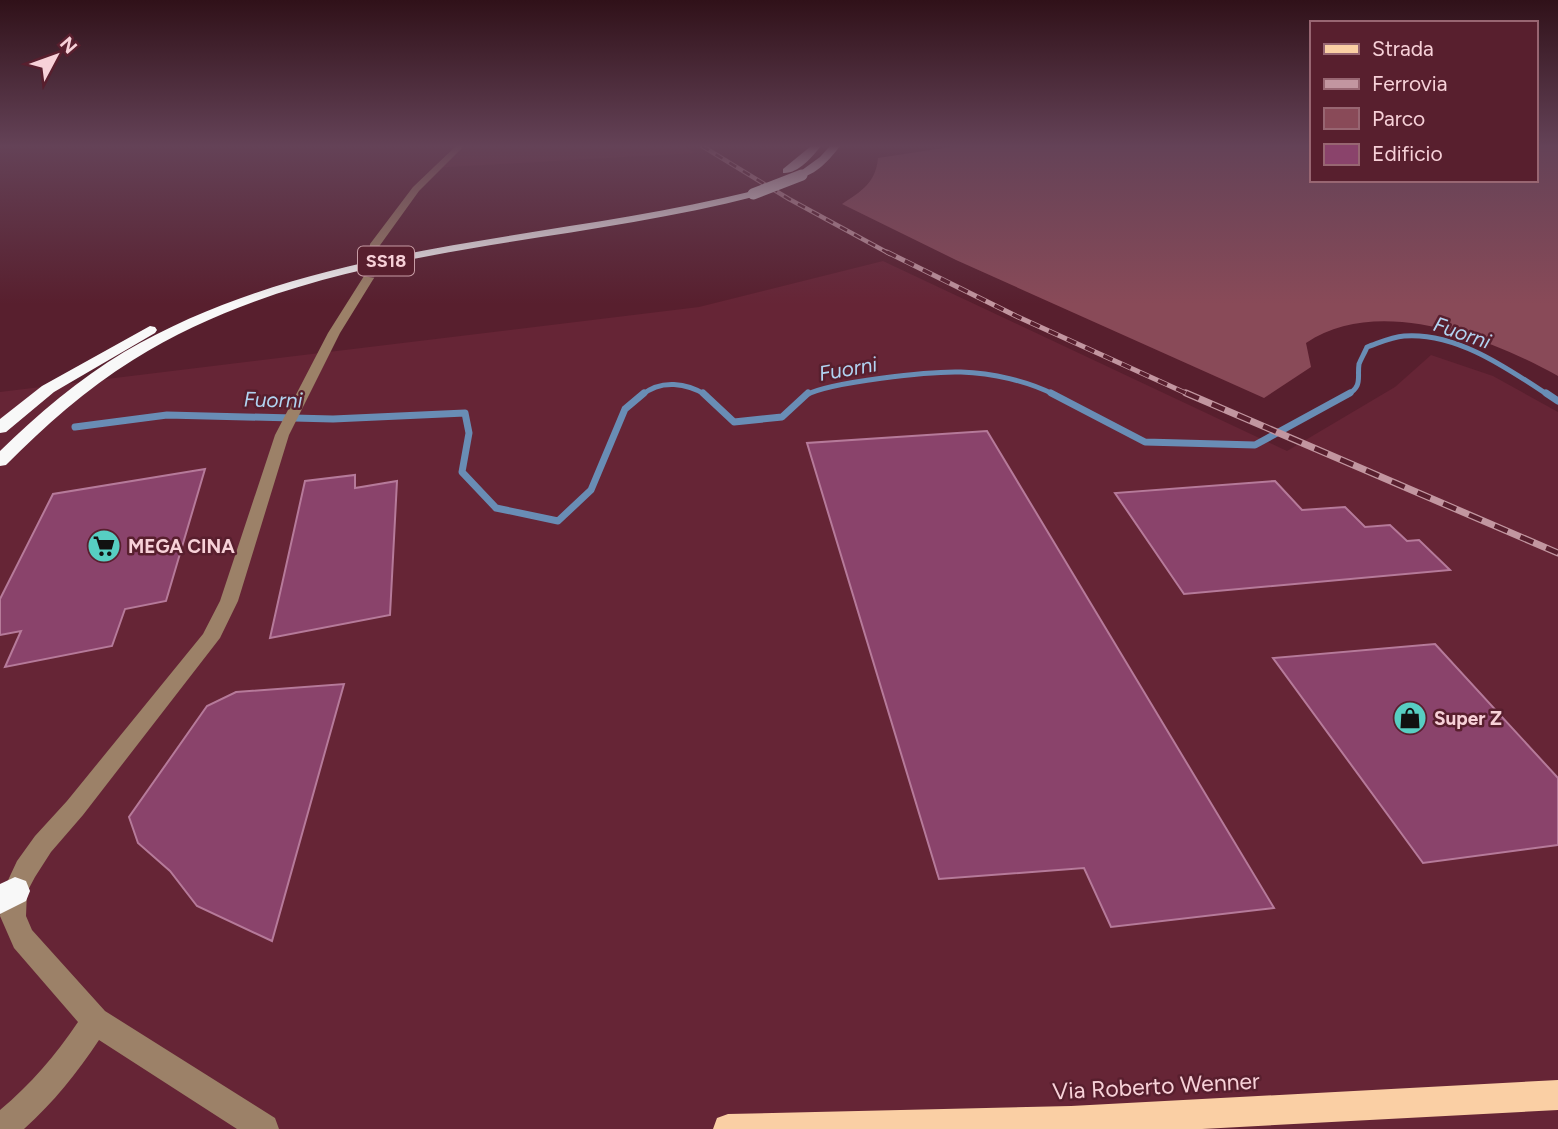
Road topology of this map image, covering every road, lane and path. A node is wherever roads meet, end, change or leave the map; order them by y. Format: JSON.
{"nodes":[{"id":1,"x":409,"y":199,"type":"edge"},
{"id":2,"x":699,"y":199,"type":"edge"},
{"id":3,"x":734,"y":199,"type":"edge"},
{"id":4,"x":374,"y":246,"type":"tunnel mouth"},
{"id":5,"x":368,"y":278,"type":"tunnel mouth"},
{"id":6,"x":5,"y":423,"type":"edge"},
{"id":7,"x":1,"y":460,"type":"edge"},
{"id":8,"x":8,"y":895,"type":"edge"},
{"id":9,"x":96,"y":1021,"type":"junction"},
{"id":10,"x":1558,"y":1095,"type":"edge"},
{"id":11,"x":1063,"y":1125,"type":"edge"},
{"id":12,"x":1,"y":1129,"type":"edge"},
{"id":13,"x":264,"y":1129,"type":"edge"},
{"id":14,"x":728,"y":1129,"type":"edge"},
{"id":15,"x":757,"y":1129,"type":"edge"}],
"edges":[{"from":1,"to":4,"type":"street"},
{"from":2,"to":6,"type":"highway","number":"SS18"},
{"from":3,"to":7,"type":"highway","number":"SS18","bridge":true},
{"from":5,"to":8,"type":"street"},
{"from":8,"to":9,"type":"street"},
{"from":9,"to":12,"type":"street"},
{"from":9,"to":13,"type":"street"},
{"from":10,"to":11,"type":"main road","name":"Via Roberto Wenner"},
{"from":11,"to":15,"type":"main road","name":"Via Roberto Wenner"},
{"from":14,"to":15,"type":"main road","name":"Via Roberto Wenner"}]}
